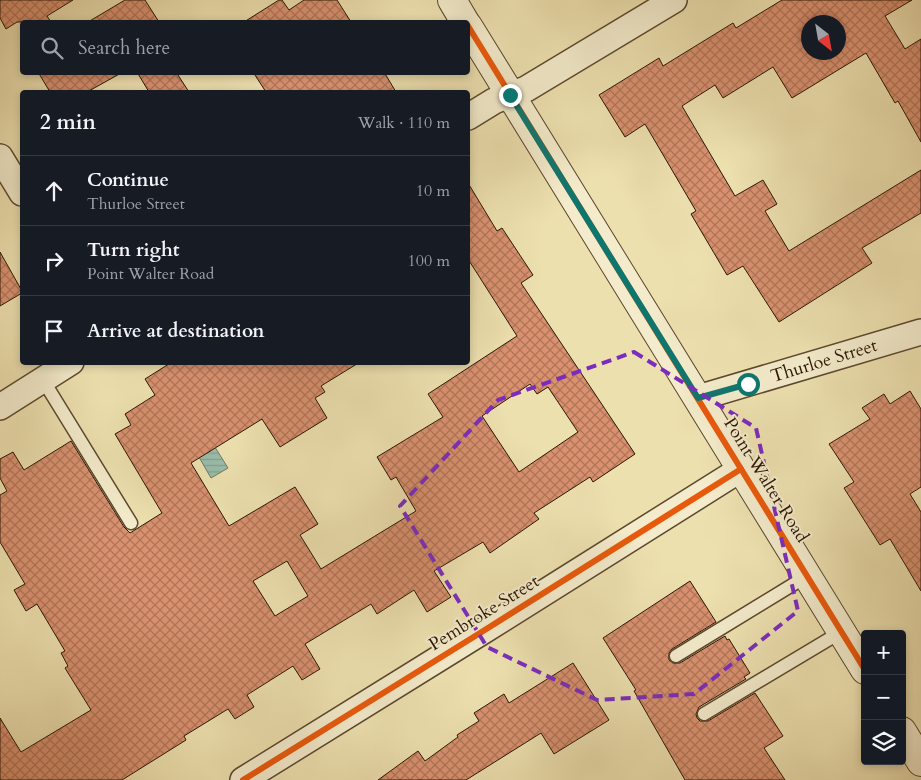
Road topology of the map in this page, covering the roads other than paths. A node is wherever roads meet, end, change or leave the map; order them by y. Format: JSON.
{"nodes":[{"id":1,"x":452,"y":0,"type":"edge"},
{"id":2,"x":674,"y":0,"type":"edge"},
{"id":3,"x":464,"y":20,"type":"edge"},
{"id":4,"x":470,"y":29,"type":"edge"},
{"id":5,"x":510,"y":95,"type":"junction"},
{"id":6,"x":470,"y":116,"type":"edge"},
{"id":7,"x":0,"y":157,"type":"edge"},
{"id":8,"x":20,"y":190,"type":"edge"},
{"id":9,"x":921,"y":332,"type":"edge"},
{"id":10,"x":66,"y":365,"type":"edge"},
{"id":11,"x":43,"y":380,"type":"junction"},
{"id":12,"x":698,"y":398,"type":"junction"},
{"id":13,"x":0,"y":407,"type":"edge"},
{"id":14,"x":741,"y":469,"type":"junction"},
{"id":15,"x":131,"y":523,"type":"dead end"},
{"id":16,"x":807,"y":576,"type":"junction"},
{"id":17,"x":841,"y":632,"type":"junction"},
{"id":18,"x":676,"y":656,"type":"dead end"},
{"id":19,"x":861,"y":664,"type":"edge"},
{"id":20,"x":704,"y":714,"type":"dead end"},
{"id":21,"x":906,"y":738,"type":"edge"},
{"id":22,"x":921,"y":762,"type":"edge"},
{"id":23,"x":243,"y":780,"type":"edge"}],
"edges":[{"from":1,"to":3,"type":"street"},
{"from":2,"to":5,"type":"street"},
{"from":4,"to":5,"type":"street","name":"Point Walter Road"},
{"from":5,"to":6,"type":"street"},
{"from":5,"to":12,"type":"street","name":"Point Walter Road"},
{"from":7,"to":8,"type":"street"},
{"from":9,"to":12,"type":"street","name":"Thurloe Street"},
{"from":10,"to":11,"type":"street"},
{"from":11,"to":13,"type":"street"},
{"from":11,"to":15,"type":"lane"},
{"from":12,"to":14,"type":"street","name":"Point Walter Road"},
{"from":14,"to":16,"type":"street","name":"Point Walter Road"},
{"from":14,"to":23,"type":"street","name":"Pembroke Street"},
{"from":16,"to":17,"type":"street","name":"Point Walter Road"},
{"from":16,"to":18,"type":"lane"},
{"from":17,"to":19,"type":"street","name":"Point Walter Road"},
{"from":17,"to":20,"type":"lane"},
{"from":21,"to":22,"type":"street"}]}
